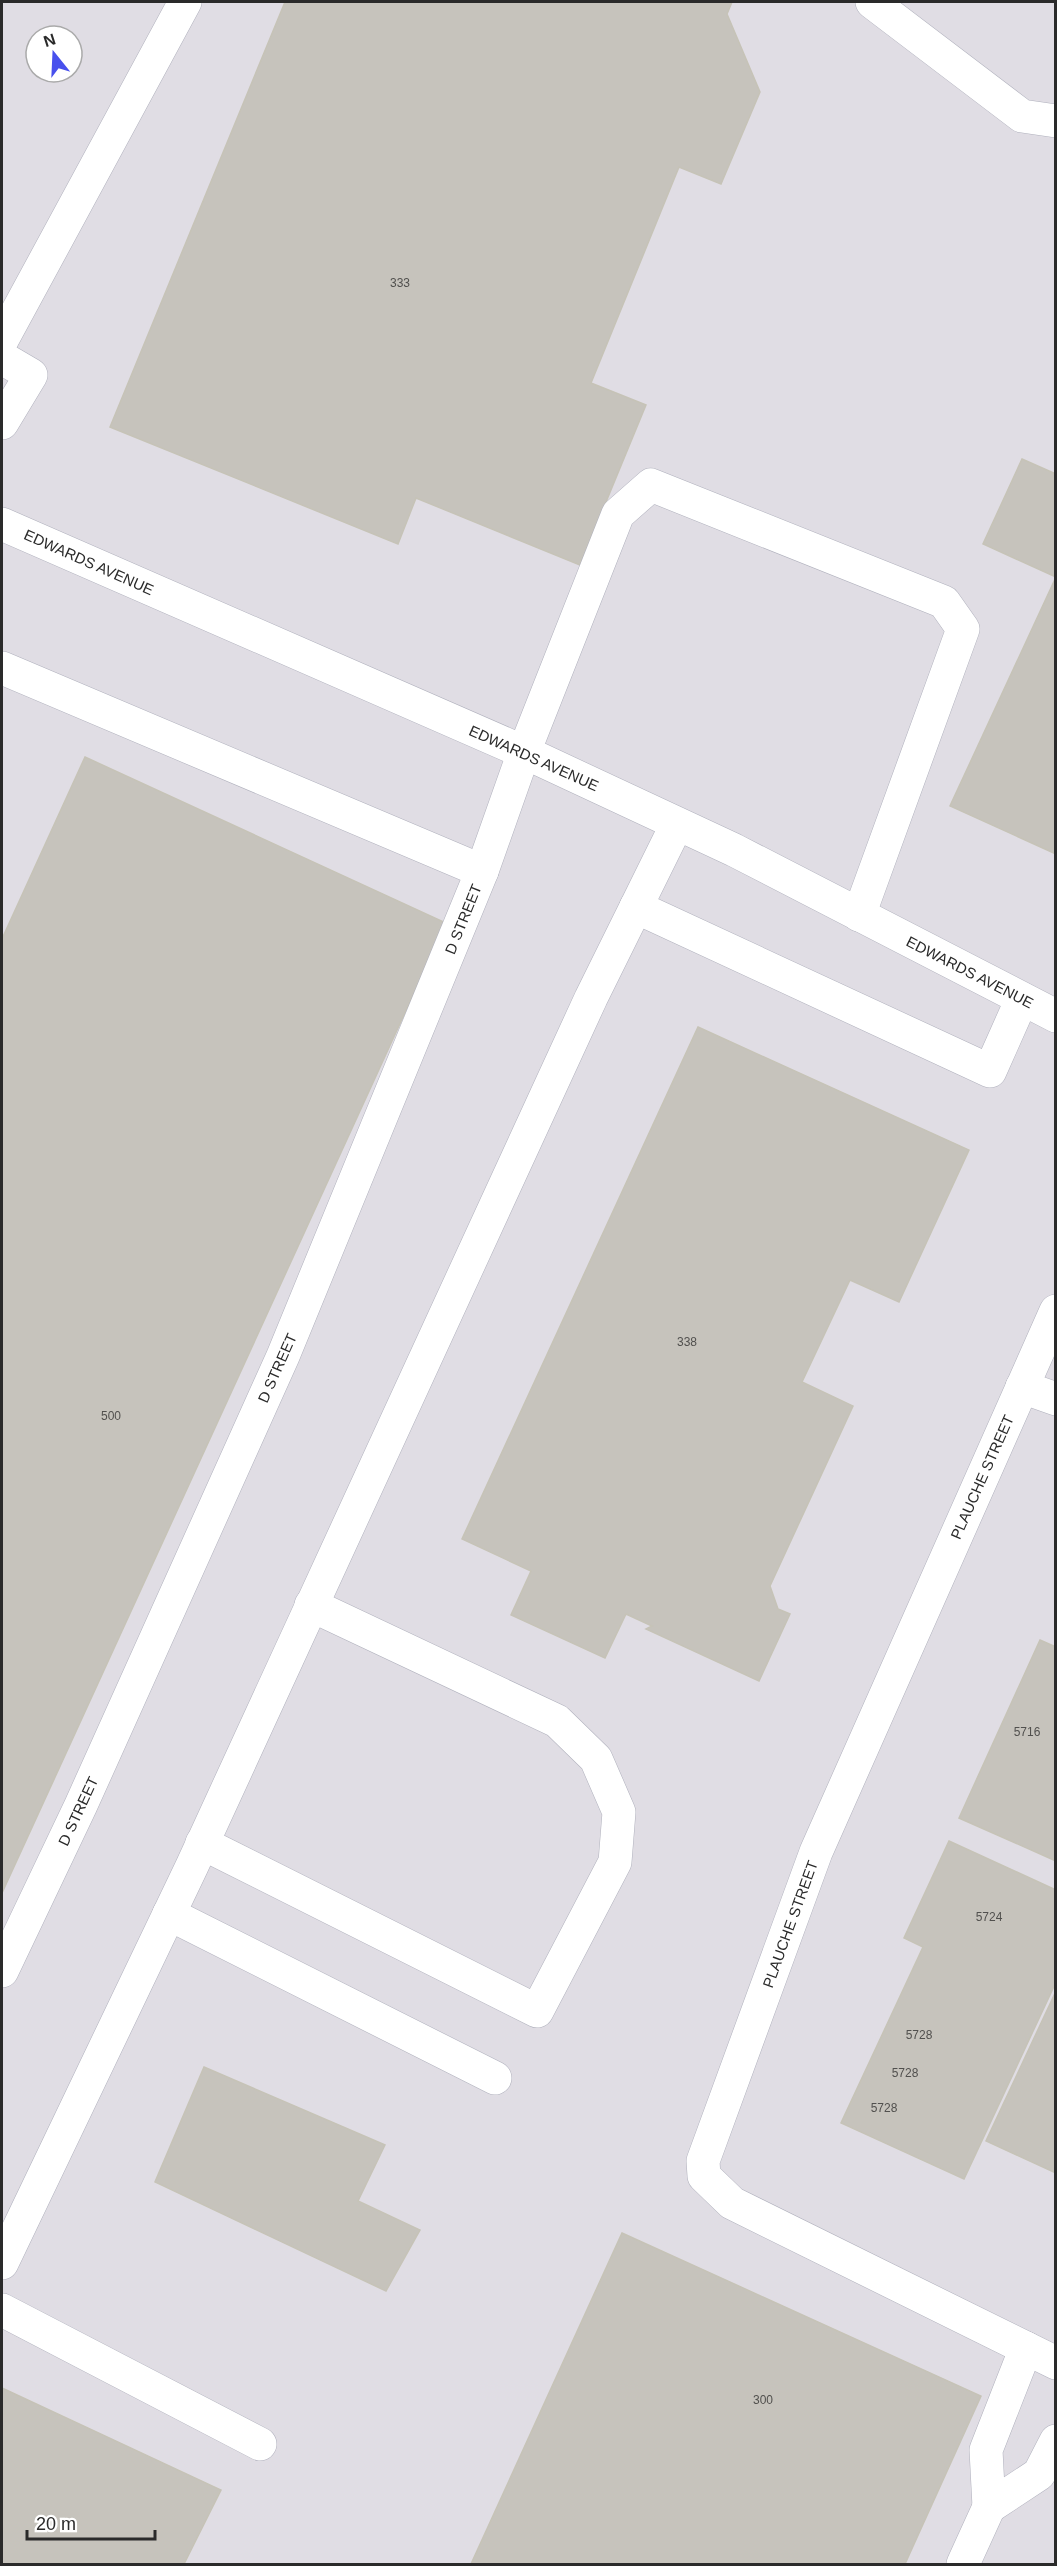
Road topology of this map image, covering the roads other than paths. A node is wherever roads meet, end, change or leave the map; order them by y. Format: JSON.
{"nodes":[{"id":1,"x":185,"y":2,"type":"edge"},
{"id":2,"x":872,"y":2,"type":"edge"},
{"id":3,"x":1056,"y":121,"type":"edge"},
{"id":4,"x":2,"y":340,"type":"edge"},
{"id":5,"x":2,"y":358,"type":"edge"},
{"id":6,"x":2,"y":423,"type":"edge"},
{"id":7,"x":2,"y":524,"type":"edge"},
{"id":8,"x":2,"y":668,"type":"edge"},
{"id":9,"x":524,"y":752,"type":"junction"},
{"id":10,"x":677,"y":824,"type":"junction"},
{"id":11,"x":483,"y":871,"type":"junction"},
{"id":12,"x":636,"y":907,"type":"junction"},
{"id":13,"x":859,"y":915,"type":"junction"},
{"id":14,"x":1045,"y":1005,"type":"edge"},
{"id":15,"x":1056,"y":1311,"type":"edge"},
{"id":16,"x":1022,"y":1387,"type":"junction"},
{"id":17,"x":1056,"y":1400,"type":"edge"},
{"id":18,"x":311,"y":1605,"type":"junction"},
{"id":19,"x":202,"y":1843,"type":"junction"},
{"id":20,"x":169,"y":1914,"type":"junction"},
{"id":21,"x":2,"y":1971,"type":"edge"},
{"id":22,"x":495,"y":2078,"type":"dead end"},
{"id":23,"x":2,"y":2263,"type":"edge"},
{"id":24,"x":2,"y":2310,"type":"edge"},
{"id":25,"x":1026,"y":2348,"type":"junction"},
{"id":26,"x":1056,"y":2363,"type":"edge"},
{"id":27,"x":1056,"y":2441,"type":"edge"},
{"id":28,"x":260,"y":2444,"type":"dead end"},
{"id":29,"x":989,"y":2507,"type":"junction"},
{"id":30,"x":963,"y":2565,"type":"edge"}],
"edges":[{"from":1,"to":4,"type":"street"},
{"from":2,"to":3,"type":"street"},
{"from":5,"to":6,"type":"street"},
{"from":7,"to":9,"type":"street","name":"EDWARDS AVENUE"},
{"from":8,"to":11,"type":"street"},
{"from":9,"to":10,"type":"street","name":"EDWARDS AVENUE"},
{"from":9,"to":11,"type":"street","name":"D STREET"},
{"from":9,"to":13,"type":"street","name":"D STREET"},
{"from":10,"to":12,"type":"street"},
{"from":10,"to":13,"type":"street","name":"EDWARDS AVENUE"},
{"from":11,"to":21,"type":"street","name":"D STREET"},
{"from":12,"to":14,"type":"street"},
{"from":12,"to":18,"type":"street"},
{"from":13,"to":14,"type":"street","name":"EDWARDS AVENUE"},
{"from":15,"to":16,"type":"street","name":"PLAUCHE STREET"},
{"from":16,"to":17,"type":"street"},
{"from":16,"to":25,"type":"street","name":"PLAUCHE STREET"},
{"from":18,"to":19,"type":"street"},
{"from":18,"to":19,"type":"street"},
{"from":19,"to":20,"type":"street"},
{"from":20,"to":22,"type":"street"},
{"from":20,"to":23,"type":"street"},
{"from":24,"to":28,"type":"street"},
{"from":25,"to":26,"type":"street","name":"PLAUCHE STREET"},
{"from":25,"to":29,"type":"street"},
{"from":27,"to":29,"type":"street"},
{"from":29,"to":30,"type":"street"}]}
